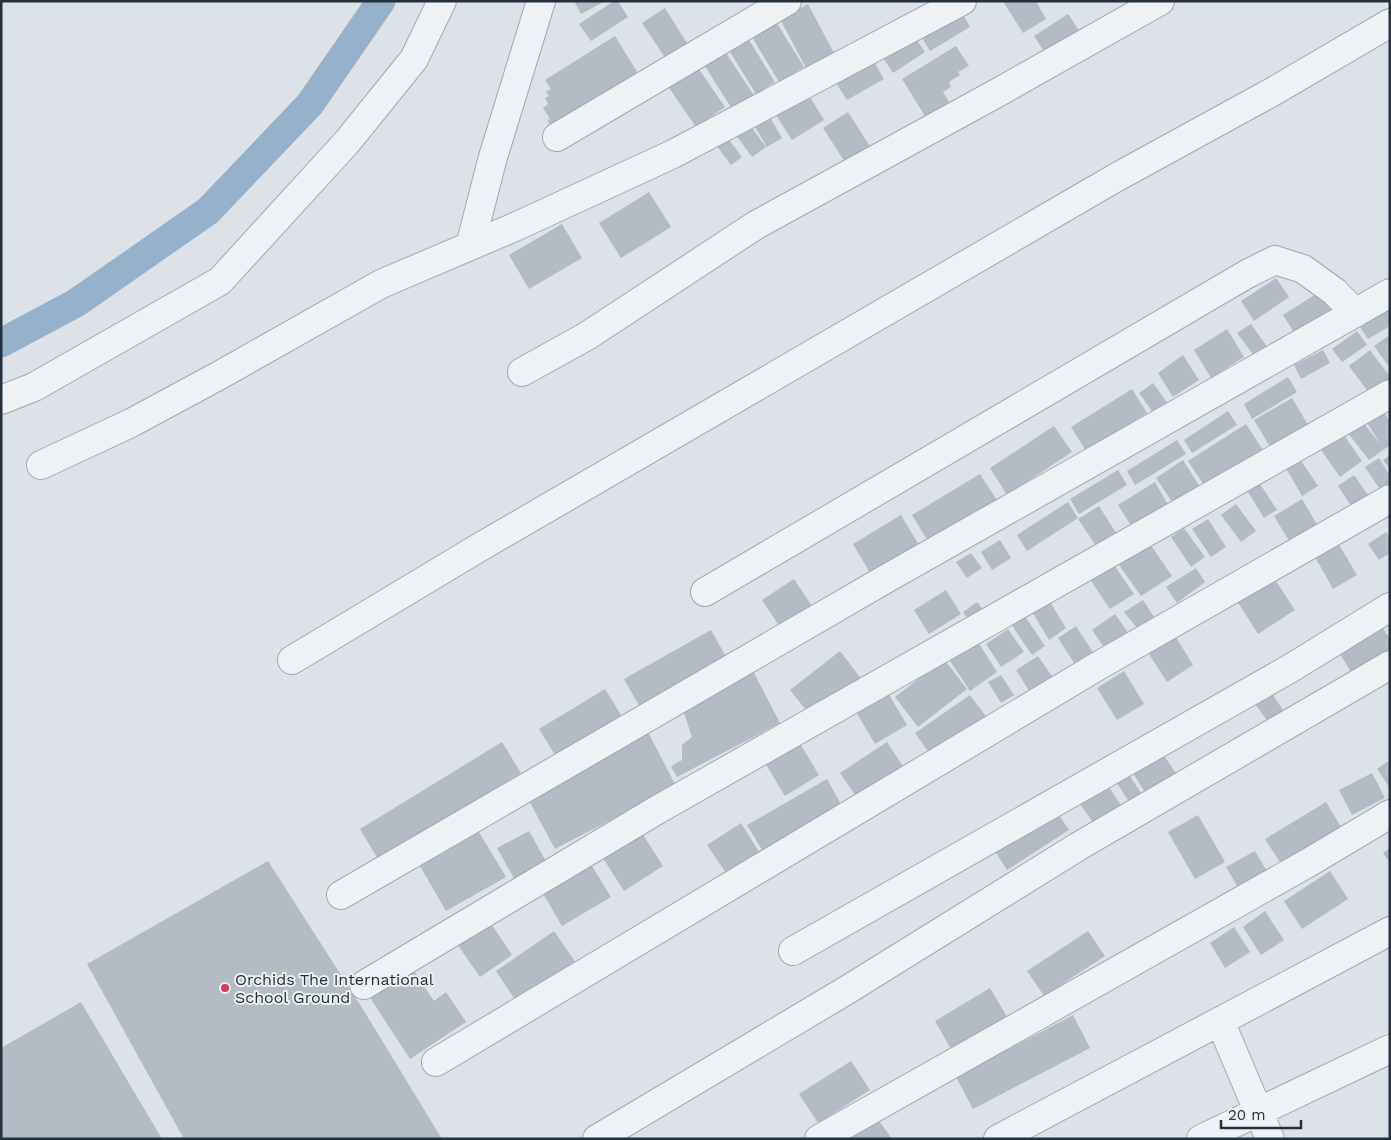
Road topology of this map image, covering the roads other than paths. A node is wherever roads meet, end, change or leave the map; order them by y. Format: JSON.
{"nodes":[{"id":1,"x":442,"y":1,"type":"edge"},
{"id":2,"x":541,"y":1,"type":"edge"},
{"id":3,"x":787,"y":1,"type":"edge"},
{"id":4,"x":962,"y":1,"type":"edge"},
{"id":5,"x":1160,"y":1,"type":"edge"},
{"id":6,"x":1390,"y":23,"type":"edge"},
{"id":7,"x":557,"y":137,"type":"dead end"},
{"id":8,"x":470,"y":246,"type":"junction"},
{"id":9,"x":1390,"y":293,"type":"edge"},
{"id":10,"x":1355,"y":313,"type":"junction"},
{"id":11,"x":522,"y":372,"type":"dead end"},
{"id":12,"x":1390,"y":394,"type":"edge"},
{"id":13,"x":1,"y":400,"type":"edge"},
{"id":14,"x":41,"y":466,"type":"dead end"},
{"id":15,"x":1390,"y":499,"type":"edge"},
{"id":16,"x":705,"y":592,"type":"dead end"},
{"id":17,"x":1390,"y":607,"type":"edge"},
{"id":18,"x":292,"y":660,"type":"dead end"},
{"id":19,"x":1390,"y":665,"type":"edge"},
{"id":20,"x":1390,"y":814,"type":"edge"},
{"id":21,"x":341,"y":895,"type":"dead end"},
{"id":22,"x":1390,"y":931,"type":"edge"},
{"id":23,"x":793,"y":951,"type":"dead end"},
{"id":24,"x":364,"y":985,"type":"dead end"},
{"id":25,"x":1220,"y":1021,"type":"junction"},
{"id":26,"x":1390,"y":1049,"type":"edge"},
{"id":27,"x":436,"y":1062,"type":"dead end"},
{"id":28,"x":1258,"y":1112,"type":"junction"},
{"id":29,"x":597,"y":1139,"type":"edge"},
{"id":30,"x":819,"y":1139,"type":"edge"},
{"id":31,"x":998,"y":1139,"type":"edge"},
{"id":32,"x":1201,"y":1139,"type":"edge"},
{"id":33,"x":1270,"y":1139,"type":"edge"}],
"edges":[{"from":1,"to":13,"type":"street"},
{"from":2,"to":8,"type":"street"},
{"from":3,"to":7,"type":"street"},
{"from":4,"to":8,"type":"street"},
{"from":5,"to":11,"type":"street"},
{"from":6,"to":18,"type":"street"},
{"from":8,"to":14,"type":"street"},
{"from":9,"to":10,"type":"street"},
{"from":10,"to":16,"type":"street"},
{"from":10,"to":21,"type":"street"},
{"from":12,"to":24,"type":"street"},
{"from":15,"to":27,"type":"street"},
{"from":17,"to":23,"type":"street"},
{"from":19,"to":29,"type":"street"},
{"from":20,"to":30,"type":"street"},
{"from":22,"to":25,"type":"street"},
{"from":25,"to":28,"type":"street"},
{"from":25,"to":31,"type":"street"},
{"from":26,"to":28,"type":"street"},
{"from":28,"to":32,"type":"street"},
{"from":28,"to":33,"type":"street"}]}
